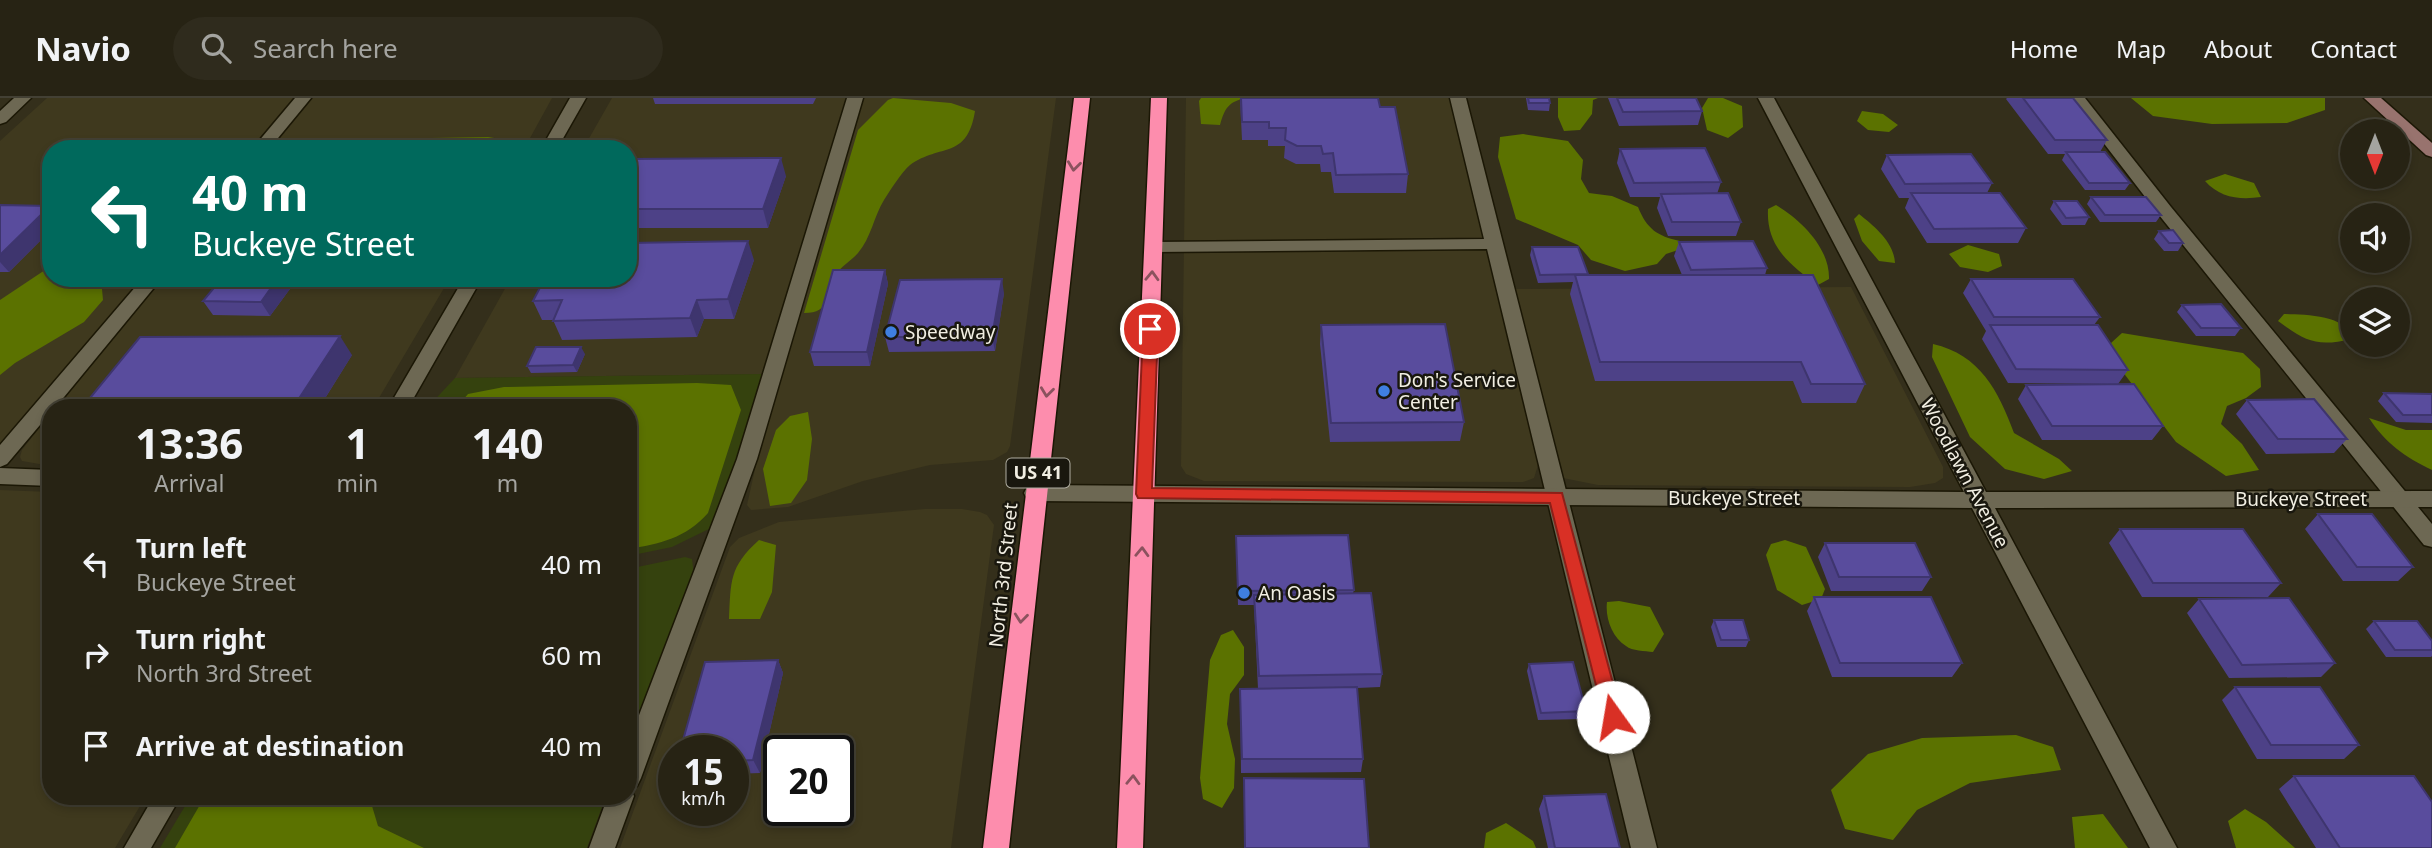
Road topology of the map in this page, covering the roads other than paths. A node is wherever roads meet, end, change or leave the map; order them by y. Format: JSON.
{"nodes":[{"id":1,"x":23,"y":98,"type":"edge"},
{"id":2,"x":303,"y":98,"type":"edge"},
{"id":3,"x":578,"y":98,"type":"edge"},
{"id":4,"x":855,"y":98,"type":"edge"},
{"id":5,"x":1082,"y":98,"type":"edge"},
{"id":6,"x":1159,"y":98,"type":"edge"},
{"id":7,"x":1458,"y":98,"type":"edge"},
{"id":8,"x":1766,"y":98,"type":"edge"},
{"id":9,"x":2077,"y":98,"type":"edge"},
{"id":10,"x":2372,"y":98,"type":"edge"},
{"id":11,"x":0,"y":119,"type":"edge"},
{"id":12,"x":268,"y":140,"type":"edge"},
{"id":13,"x":553,"y":140,"type":"edge"},
{"id":14,"x":2432,"y":152,"type":"edge"},
{"id":15,"x":1494,"y":244,"type":"junction"},
{"id":16,"x":1154,"y":247,"type":"junction"},
{"id":17,"x":145,"y":287,"type":"edge"},
{"id":18,"x":468,"y":287,"type":"edge"},
{"id":19,"x":51,"y":399,"type":"edge"},
{"id":20,"x":403,"y":399,"type":"edge"},
{"id":21,"x":42,"y":409,"type":"edge"},
{"id":22,"x":0,"y":459,"type":"edge"},
{"id":23,"x":0,"y":476,"type":"edge"},
{"id":24,"x":42,"y":478,"type":"edge"},
{"id":25,"x":1035,"y":493,"type":"junction"},
{"id":26,"x":1144,"y":494,"type":"junction"},
{"id":27,"x":1556,"y":498,"type":"junction"},
{"id":28,"x":2398,"y":499,"type":"junction"},
{"id":29,"x":2432,"y":499,"type":"edge"},
{"id":30,"x":1979,"y":500,"type":"junction"},
{"id":31,"x":2432,"y":539,"type":"edge"},
{"id":32,"x":637,"y":754,"type":"edge"},
{"id":33,"x":163,"y":805,"type":"edge"},
{"id":34,"x":618,"y":805,"type":"edge"},
{"id":35,"x":137,"y":848,"type":"edge"},
{"id":36,"x":602,"y":848,"type":"edge"},
{"id":37,"x":996,"y":848,"type":"edge"},
{"id":38,"x":1130,"y":848,"type":"edge"},
{"id":39,"x":1644,"y":848,"type":"edge"},
{"id":40,"x":2164,"y":848,"type":"edge"}],
"edges":[{"from":1,"to":11,"type":"street"},
{"from":2,"to":12,"type":"street"},
{"from":3,"to":13,"type":"street"},
{"from":4,"to":32,"type":"street"},
{"from":5,"to":25,"type":"highway","name":"North 3rd Street","number":"US 41","one_way":true},
{"from":6,"to":16,"type":"highway"},
{"from":7,"to":15,"type":"street"},
{"from":8,"to":30,"type":"street","name":"Woodlawn Avenue"},
{"from":9,"to":28,"type":"street"},
{"from":10,"to":14,"type":"main road"},
{"from":15,"to":16,"type":"street"},
{"from":15,"to":27,"type":"street"},
{"from":26,"to":16,"type":"highway","one_way":true},
{"from":17,"to":19,"type":"street"},
{"from":18,"to":20,"type":"street"},
{"from":21,"to":22,"type":"street"},
{"from":23,"to":24,"type":"street"},
{"from":25,"to":26,"type":"street","name":"Buckeye Street"},
{"from":25,"to":37,"type":"highway","name":"North 3rd Street","number":"US 41","one_way":true},
{"from":26,"to":27,"type":"street","name":"Buckeye Street"},
{"from":38,"to":26,"type":"highway","one_way":true},
{"from":27,"to":30,"type":"street","name":"Buckeye Street"},
{"from":27,"to":39,"type":"street"},
{"from":28,"to":29,"type":"street","name":"Buckeye Street"},
{"from":28,"to":30,"type":"street","name":"Buckeye Street"},
{"from":28,"to":31,"type":"street"},
{"from":30,"to":40,"type":"street","name":"Woodlawn Avenue"},
{"from":33,"to":35,"type":"street"},
{"from":34,"to":36,"type":"street"}]}
